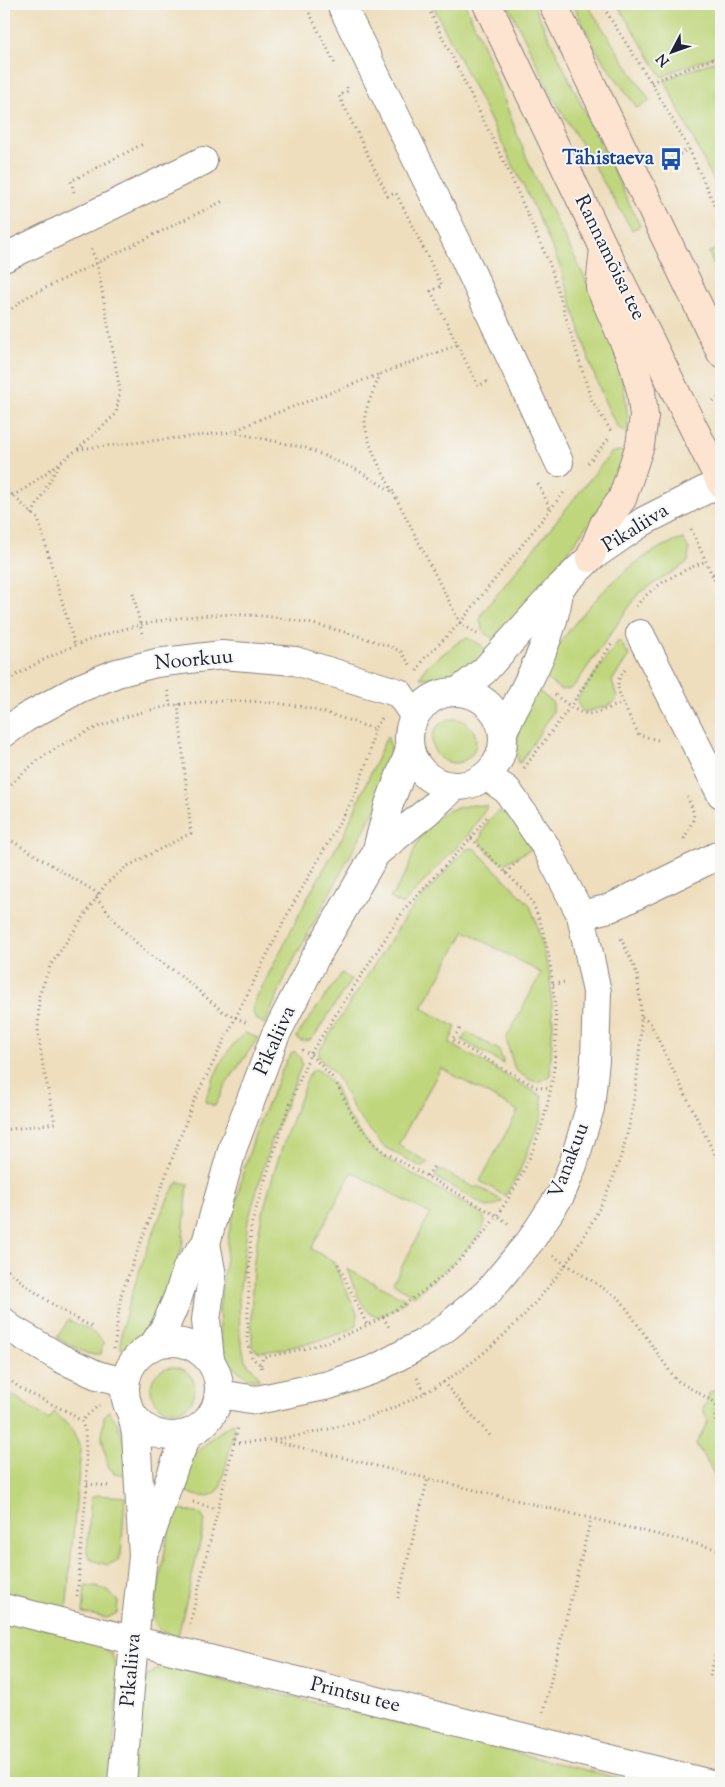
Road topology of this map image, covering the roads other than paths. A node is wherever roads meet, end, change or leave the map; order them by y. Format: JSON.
{"nodes":[{"id":1,"x":341,"y":4,"type":"edge"},
{"id":2,"x":487,"y":4,"type":"edge"},
{"id":3,"x":553,"y":4,"type":"edge"},
{"id":4,"x":204,"y":160,"type":"dead end"},
{"id":5,"x":604,"y":248,"type":"junction"},
{"id":6,"x":4,"y":258,"type":"edge"},
{"id":7,"x":721,"y":353,"type":"edge"},
{"id":8,"x":559,"y":462,"type":"dead end"},
{"id":9,"x":721,"y":483,"type":"edge"},
{"id":10,"x":590,"y":558,"type":"junction"},
{"id":11,"x":559,"y":588,"type":"junction"},
{"id":12,"x":636,"y":623,"type":"road end"},
{"id":13,"x":459,"y":691,"type":"junction"},
{"id":14,"x":414,"y":715,"type":"junction"},
{"id":15,"x":503,"y":731,"type":"junction"},
{"id":16,"x":4,"y":733,"type":"edge"},
{"id":17,"x":410,"y":750,"type":"junction"},
{"id":18,"x":507,"y":780,"type":"junction"},
{"id":19,"x":455,"y":786,"type":"junction"},
{"id":20,"x":721,"y":794,"type":"edge"},
{"id":21,"x":376,"y":853,"type":"junction"},
{"id":22,"x":721,"y":854,"type":"edge"},
{"id":23,"x":581,"y":914,"type":"junction"},
{"id":24,"x":206,"y":1244,"type":"junction"},
{"id":25,"x":4,"y":1322,"type":"edge"},
{"id":26,"x":154,"y":1344,"type":"junction"},
{"id":27,"x":210,"y":1360,"type":"junction"},
{"id":28,"x":118,"y":1380,"type":"junction"},
{"id":29,"x":220,"y":1394,"type":"junction"},
{"id":30,"x":132,"y":1414,"type":"junction"},
{"id":31,"x":188,"y":1434,"type":"junction"},
{"id":32,"x":143,"y":1556,"type":"junction"},
{"id":33,"x":4,"y":1608,"type":"edge"},
{"id":34,"x":134,"y":1641,"type":"junction"},
{"id":35,"x":122,"y":1783,"type":"edge"},
{"id":36,"x":707,"y":1783,"type":"edge"}],
"edges":[{"from":1,"to":8,"type":"street"},
{"from":2,"to":5,"type":"main road","name":"Rannamõisa tee"},
{"from":3,"to":7,"type":"main road"},
{"from":4,"to":6,"type":"street"},
{"from":5,"to":9,"type":"main road","name":"Rannamõisa tee"},
{"from":5,"to":10,"type":"main road"},
{"from":9,"to":10,"type":"street","name":"Pikaliiva"},
{"from":10,"to":11,"type":"street","name":"Pikaliiva"},
{"from":11,"to":13,"type":"street","name":"Pikaliiva"},
{"from":11,"to":15,"type":"street"},
{"from":12,"to":20,"type":"street"},
{"from":13,"to":14,"type":"street"},
{"from":13,"to":15,"type":"street"},
{"from":14,"to":16,"type":"street","name":"Noorkuu"},
{"from":14,"to":17,"type":"street"},
{"from":15,"to":18,"type":"street"},
{"from":17,"to":19,"type":"street"},
{"from":17,"to":21,"type":"street"},
{"from":18,"to":19,"type":"street"},
{"from":18,"to":23,"type":"street","name":"Vanakuu"},
{"from":19,"to":21,"type":"street"},
{"from":21,"to":24,"type":"street","name":"Pikaliiva"},
{"from":22,"to":23,"type":"street"},
{"from":23,"to":29,"type":"street","name":"Vanakuu"},
{"from":24,"to":26,"type":"street"},
{"from":24,"to":27,"type":"street"},
{"from":25,"to":28,"type":"street"},
{"from":26,"to":27,"type":"street"},
{"from":26,"to":28,"type":"street"},
{"from":27,"to":29,"type":"street"},
{"from":28,"to":30,"type":"street"},
{"from":29,"to":31,"type":"street"},
{"from":30,"to":31,"type":"street"},
{"from":30,"to":32,"type":"street","name":"Pikaliiva"},
{"from":31,"to":32,"type":"street","name":"Pikaliiva"},
{"from":32,"to":34,"type":"street","name":"Pikaliiva"},
{"from":33,"to":34,"type":"street","name":"Printsu tee"},
{"from":34,"to":35,"type":"street","name":"Pikaliiva"},
{"from":34,"to":36,"type":"street","name":"Printsu tee"}]}
